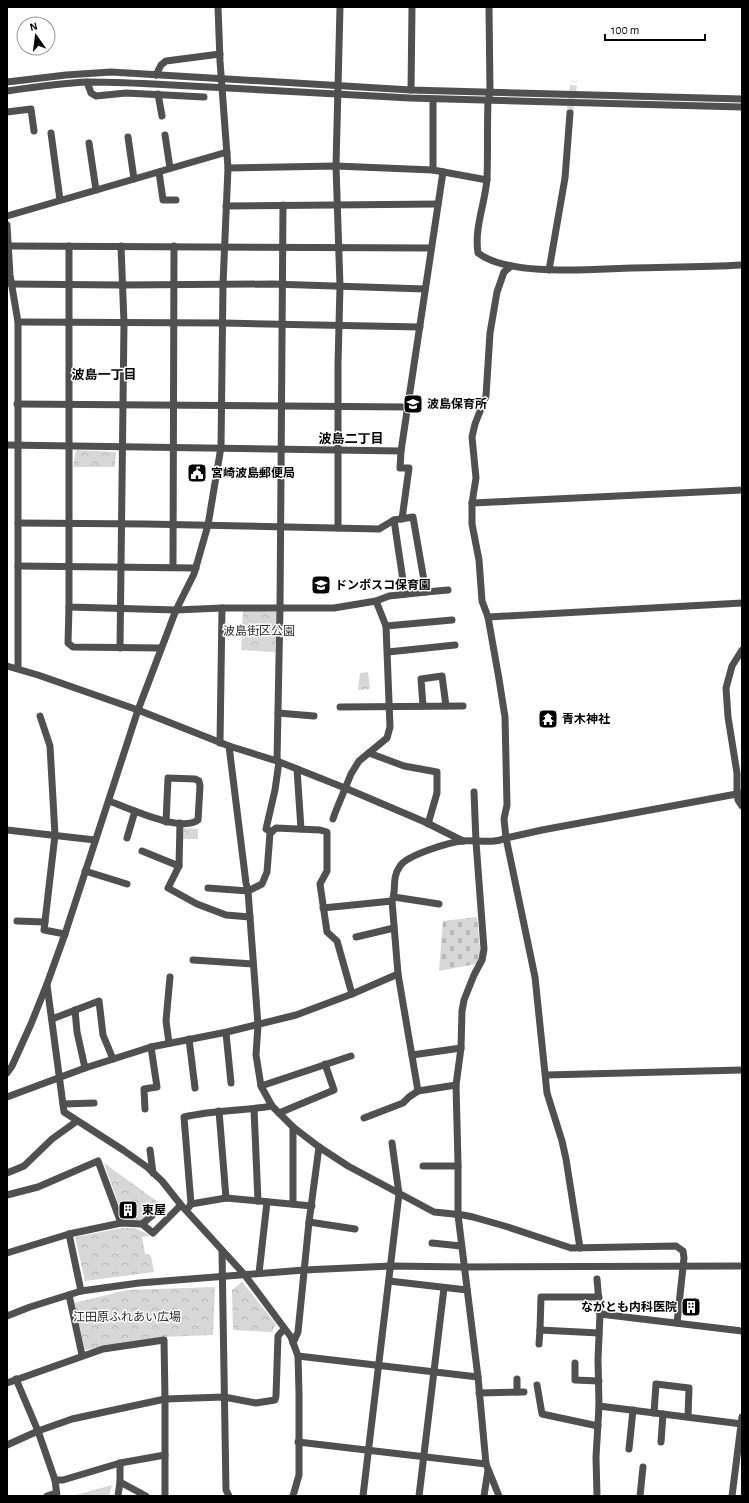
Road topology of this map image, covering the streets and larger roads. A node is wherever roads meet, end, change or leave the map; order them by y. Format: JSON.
{"nodes":[{"id":1,"x":218,"y":7,"type":"edge"},
{"id":2,"x":340,"y":7,"type":"edge"},
{"id":3,"x":412,"y":7,"type":"edge"},
{"id":4,"x":489,"y":7,"type":"edge"},
{"id":5,"x":220,"y":54,"type":"junction"},
{"id":6,"x":156,"y":75,"type":"junction"},
{"id":7,"x":221,"y":79,"type":"junction"},
{"id":8,"x":7,"y":82,"type":"edge"},
{"id":9,"x":88,"y":82,"type":"junction"},
{"id":10,"x":339,"y":85,"type":"junction"},
{"id":11,"x":223,"y":88,"type":"junction"},
{"id":12,"x":411,"y":90,"type":"junction"},
{"id":13,"x":7,"y":91,"type":"edge"},
{"id":14,"x":490,"y":92,"type":"junction"},
{"id":15,"x":158,"y":94,"type":"junction"},
{"id":16,"x":339,"y":94,"type":"junction"},
{"id":17,"x":204,"y":97,"type":"dead end"},
{"id":18,"x":433,"y":99,"type":"junction"},
{"id":19,"x":742,"y":99,"type":"edge"},
{"id":20,"x":488,"y":101,"type":"junction"},
{"id":21,"x":742,"y":107,"type":"edge"},
{"id":22,"x":7,"y":112,"type":"edge"},
{"id":23,"x":570,"y":113,"type":"tunnel mouth"},
{"id":24,"x":162,"y":116,"type":"dead end"},
{"id":25,"x":34,"y":132,"type":"dead end"},
{"id":26,"x":51,"y":133,"type":"dead end"},
{"id":27,"x":166,"y":135,"type":"dead end"},
{"id":28,"x":128,"y":137,"type":"dead end"},
{"id":29,"x":89,"y":143,"type":"dead end"},
{"id":30,"x":227,"y":152,"type":"junction"},
{"id":31,"x":336,"y":166,"type":"junction"},
{"id":32,"x":170,"y":168,"type":"junction"},
{"id":33,"x":228,"y":168,"type":"junction"},
{"id":34,"x":433,"y":170,"type":"junction"},
{"id":35,"x":159,"y":172,"type":"junction"},
{"id":36,"x":443,"y":172,"type":"junction"},
{"id":37,"x":134,"y":178,"type":"junction"},
{"id":38,"x":487,"y":180,"type":"junction"},
{"id":39,"x":96,"y":190,"type":"junction"},
{"id":40,"x":60,"y":200,"type":"junction"},
{"id":41,"x":176,"y":200,"type":"dead end"},
{"id":42,"x":438,"y":204,"type":"junction"},
{"id":43,"x":283,"y":205,"type":"junction"},
{"id":44,"x":338,"y":205,"type":"junction"},
{"id":45,"x":226,"y":206,"type":"junction"},
{"id":46,"x":7,"y":216,"type":"edge"},
{"id":47,"x":7,"y":225,"type":"edge"},
{"id":48,"x":9,"y":246,"type":"junction"},
{"id":49,"x":69,"y":246,"type":"junction"},
{"id":50,"x":121,"y":246,"type":"junction"},
{"id":51,"x":174,"y":246,"type":"junction"},
{"id":52,"x":224,"y":247,"type":"junction"},
{"id":53,"x":282,"y":247,"type":"junction"},
{"id":54,"x":339,"y":247,"type":"junction"},
{"id":55,"x":431,"y":248,"type":"junction"},
{"id":56,"x":742,"y":265,"type":"edge"},
{"id":57,"x":511,"y":266,"type":"junction"},
{"id":58,"x":549,"y":270,"type":"junction"},
{"id":59,"x":11,"y":284,"type":"junction"},
{"id":60,"x":69,"y":284,"type":"junction"},
{"id":61,"x":174,"y":284,"type":"junction"},
{"id":62,"x":223,"y":284,"type":"junction"},
{"id":63,"x":122,"y":285,"type":"junction"},
{"id":64,"x":282,"y":285,"type":"junction"},
{"id":65,"x":340,"y":286,"type":"junction"},
{"id":66,"x":425,"y":289,"type":"junction"},
{"id":67,"x":18,"y":322,"type":"junction"},
{"id":68,"x":69,"y":322,"type":"junction"},
{"id":69,"x":124,"y":323,"type":"junction"},
{"id":70,"x":174,"y":323,"type":"junction"},
{"id":71,"x":223,"y":323,"type":"junction"},
{"id":72,"x":282,"y":325,"type":"junction"},
{"id":73,"x":338,"y":325,"type":"junction"},
{"id":74,"x":420,"y":327,"type":"junction"},
{"id":75,"x":17,"y":404,"type":"junction"},
{"id":76,"x":69,"y":405,"type":"junction"},
{"id":77,"x":122,"y":405,"type":"junction"},
{"id":78,"x":174,"y":405,"type":"junction"},
{"id":79,"x":222,"y":406,"type":"junction"},
{"id":80,"x":282,"y":406,"type":"junction"},
{"id":81,"x":339,"y":407,"type":"junction"},
{"id":82,"x":406,"y":407,"type":"junction"},
{"id":83,"x":7,"y":445,"type":"edge"},
{"id":84,"x":17,"y":445,"type":"junction"},
{"id":85,"x":69,"y":446,"type":"junction"},
{"id":86,"x":122,"y":447,"type":"junction"},
{"id":87,"x":173,"y":447,"type":"junction"},
{"id":88,"x":222,"y":447,"type":"junction"},
{"id":89,"x":281,"y":449,"type":"junction"},
{"id":90,"x":338,"y":450,"type":"junction"},
{"id":91,"x":401,"y":451,"type":"junction"},
{"id":92,"x":742,"y":490,"type":"edge"},
{"id":93,"x":472,"y":503,"type":"junction"},
{"id":94,"x":402,"y":519,"type":"junction"},
{"id":95,"x":394,"y":520,"type":"junction"},
{"id":96,"x":18,"y":523,"type":"junction"},
{"id":97,"x":69,"y":524,"type":"junction"},
{"id":98,"x":121,"y":524,"type":"junction"},
{"id":99,"x":173,"y":524,"type":"junction"},
{"id":100,"x":208,"y":525,"type":"junction"},
{"id":101,"x":281,"y":526,"type":"junction"},
{"id":102,"x":338,"y":528,"type":"junction"},
{"id":103,"x":18,"y":566,"type":"junction"},
{"id":104,"x":69,"y":566,"type":"junction"},
{"id":105,"x":121,"y":567,"type":"junction"},
{"id":106,"x":173,"y":567,"type":"junction"},
{"id":107,"x":196,"y":568,"type":"junction"},
{"id":108,"x":448,"y":590,"type":"dead end"},
{"id":109,"x":426,"y":592,"type":"junction"},
{"id":110,"x":405,"y":594,"type":"junction"},
{"id":111,"x":376,"y":601,"type":"junction"},
{"id":112,"x":742,"y":603,"type":"edge"},
{"id":113,"x":69,"y":608,"type":"junction"},
{"id":114,"x":120,"y":608,"type":"junction"},
{"id":115,"x":222,"y":608,"type":"junction"},
{"id":116,"x":280,"y":608,"type":"junction"},
{"id":117,"x":176,"y":610,"type":"junction"},
{"id":118,"x":488,"y":617,"type":"junction"},
{"id":119,"x":452,"y":620,"type":"dead end"},
{"id":120,"x":386,"y":626,"type":"junction"},
{"id":121,"x":455,"y":645,"type":"dead end"},
{"id":122,"x":120,"y":648,"type":"junction"},
{"id":123,"x":162,"y":648,"type":"junction"},
{"id":124,"x":742,"y":650,"type":"edge"},
{"id":125,"x":388,"y":652,"type":"junction"},
{"id":126,"x":7,"y":666,"type":"edge"},
{"id":127,"x":18,"y":668,"type":"junction"},
{"id":128,"x":389,"y":706,"type":"junction"},
{"id":129,"x":423,"y":706,"type":"junction"},
{"id":130,"x":446,"y":706,"type":"junction"},
{"id":131,"x":463,"y":706,"type":"dead end"},
{"id":132,"x":340,"y":707,"type":"dead end"},
{"id":133,"x":138,"y":710,"type":"junction"},
{"id":134,"x":278,"y":713,"type":"junction"},
{"id":135,"x":40,"y":716,"type":"dead end"},
{"id":136,"x":314,"y":716,"type":"dead end"},
{"id":137,"x":220,"y":743,"type":"junction"},
{"id":138,"x":229,"y":746,"type":"junction"},
{"id":139,"x":369,"y":753,"type":"junction"},
{"id":140,"x":738,"y":758,"type":"edge"},
{"id":141,"x":278,"y":761,"type":"junction"},
{"id":142,"x":297,"y":768,"type":"junction"},
{"id":143,"x":345,"y":788,"type":"junction"},
{"id":144,"x":474,"y":792,"type":"dead end"},
{"id":145,"x":739,"y":794,"type":"edge"},
{"id":146,"x":109,"y":801,"type":"junction"},
{"id":147,"x":742,"y":806,"type":"edge"},
{"id":148,"x":135,"y":811,"type":"junction"},
{"id":149,"x":333,"y":819,"type":"dead end"},
{"id":150,"x":166,"y":822,"type":"junction"},
{"id":151,"x":180,"y":823,"type":"junction"},
{"id":152,"x":428,"y":824,"type":"junction"},
{"id":153,"x":301,"y":829,"type":"junction"},
{"id":154,"x":7,"y":830,"type":"edge"},
{"id":155,"x":272,"y":832,"type":"junction"},
{"id":156,"x":55,"y":835,"type":"junction"},
{"id":157,"x":127,"y":838,"type":"dead end"},
{"id":158,"x":506,"y":838,"type":"junction"},
{"id":159,"x":96,"y":840,"type":"junction"},
{"id":160,"x":463,"y":841,"type":"junction"},
{"id":161,"x":476,"y":842,"type":"junction"},
{"id":162,"x":142,"y":851,"type":"dead end"},
{"id":163,"x":179,"y":866,"type":"junction"},
{"id":164,"x":86,"y":872,"type":"junction"},
{"id":165,"x":127,"y":884,"type":"dead end"},
{"id":166,"x":208,"y":888,"type":"dead end"},
{"id":167,"x":248,"y":891,"type":"junction"},
{"id":168,"x":393,"y":899,"type":"junction"},
{"id":169,"x":439,"y":904,"type":"dead end"},
{"id":170,"x":323,"y":908,"type":"junction"},
{"id":171,"x":250,"y":917,"type":"junction"},
{"id":172,"x":17,"y":921,"type":"dead end"},
{"id":173,"x":45,"y":922,"type":"junction"},
{"id":174,"x":394,"y":928,"type":"junction"},
{"id":175,"x":65,"y":934,"type":"junction"},
{"id":176,"x":356,"y":937,"type":"dead end"},
{"id":177,"x":193,"y":960,"type":"dead end"},
{"id":178,"x":253,"y":964,"type":"junction"},
{"id":179,"x":398,"y":974,"type":"junction"},
{"id":180,"x":170,"y":977,"type":"dead end"},
{"id":181,"x":47,"y":984,"type":"junction"},
{"id":182,"x":352,"y":994,"type":"junction"},
{"id":183,"x":76,"y":1010,"type":"junction"},
{"id":184,"x":52,"y":1020,"type":"junction"},
{"id":185,"x":258,"y":1025,"type":"junction"},
{"id":186,"x":226,"y":1032,"type":"junction"},
{"id":187,"x":189,"y":1039,"type":"junction"},
{"id":188,"x":169,"y":1043,"type":"junction"},
{"id":189,"x":151,"y":1047,"type":"junction"},
{"id":190,"x":461,"y":1048,"type":"junction"},
{"id":191,"x":412,"y":1055,"type":"junction"},
{"id":192,"x":351,"y":1056,"type":"dead end"},
{"id":193,"x":113,"y":1059,"type":"junction"},
{"id":194,"x":325,"y":1064,"type":"junction"},
{"id":195,"x":10,"y":1065,"type":"edge"},
{"id":196,"x":85,"y":1068,"type":"junction"},
{"id":197,"x":742,"y":1070,"type":"edge"},
{"id":198,"x":7,"y":1073,"type":"edge"},
{"id":199,"x":546,"y":1075,"type":"junction"},
{"id":200,"x":60,"y":1078,"type":"junction"},
{"id":201,"x":231,"y":1083,"type":"dead end"},
{"id":202,"x":456,"y":1085,"type":"junction"},
{"id":203,"x":261,"y":1086,"type":"junction"},
{"id":204,"x":195,"y":1088,"type":"dead end"},
{"id":205,"x":418,"y":1091,"type":"junction"},
{"id":206,"x":7,"y":1096,"type":"edge"},
{"id":207,"x":94,"y":1103,"type":"dead end"},
{"id":208,"x":63,"y":1104,"type":"junction"},
{"id":209,"x":272,"y":1106,"type":"junction"},
{"id":210,"x":145,"y":1109,"type":"dead end"},
{"id":211,"x":254,"y":1109,"type":"junction"},
{"id":212,"x":219,"y":1111,"type":"junction"},
{"id":213,"x":279,"y":1113,"type":"junction"},
{"id":214,"x":364,"y":1118,"type":"dead end"},
{"id":215,"x":77,"y":1121,"type":"junction"},
{"id":216,"x":293,"y":1127,"type":"junction"},
{"id":217,"x":392,"y":1143,"type":"dead end"},
{"id":218,"x":319,"y":1147,"type":"junction"},
{"id":219,"x":150,"y":1150,"type":"dead end"},
{"id":220,"x":423,"y":1166,"type":"dead end"},
{"id":221,"x":458,"y":1166,"type":"junction"},
{"id":222,"x":7,"y":1173,"type":"edge"},
{"id":223,"x":153,"y":1173,"type":"junction"},
{"id":224,"x":399,"y":1194,"type":"junction"},
{"id":225,"x":7,"y":1195,"type":"edge"},
{"id":226,"x":226,"y":1198,"type":"junction"},
{"id":227,"x":258,"y":1201,"type":"junction"},
{"id":228,"x":266,"y":1202,"type":"junction"},
{"id":229,"x":191,"y":1204,"type":"junction"},
{"id":230,"x":293,"y":1204,"type":"junction"},
{"id":231,"x":180,"y":1205,"type":"junction"},
{"id":232,"x":158,"y":1206,"type":"dead end"},
{"id":233,"x":312,"y":1206,"type":"junction"},
{"id":234,"x":186,"y":1210,"type":"junction"},
{"id":235,"x":458,"y":1215,"type":"junction"},
{"id":236,"x":309,"y":1222,"type":"junction"},
{"id":237,"x":121,"y":1223,"type":"junction"},
{"id":238,"x":142,"y":1224,"type":"junction"},
{"id":239,"x":355,"y":1229,"type":"dead end"},
{"id":240,"x":69,"y":1234,"type":"junction"},
{"id":241,"x":432,"y":1243,"type":"dead end"},
{"id":242,"x":461,"y":1246,"type":"junction"},
{"id":243,"x":580,"y":1248,"type":"junction"},
{"id":244,"x":222,"y":1252,"type":"junction"},
{"id":245,"x":7,"y":1253,"type":"edge"},
{"id":246,"x":391,"y":1266,"type":"junction"},
{"id":247,"x":684,"y":1266,"type":"junction"},
{"id":248,"x":742,"y":1266,"type":"edge"},
{"id":249,"x":464,"y":1267,"type":"junction"},
{"id":250,"x":304,"y":1270,"type":"junction"},
{"id":251,"x":259,"y":1273,"type":"junction"},
{"id":252,"x":244,"y":1274,"type":"junction"},
{"id":253,"x":223,"y":1276,"type":"junction"},
{"id":254,"x":597,"y":1279,"type":"dead end"},
{"id":255,"x":389,"y":1281,"type":"junction"},
{"id":256,"x":444,"y":1288,"type":"junction"},
{"id":257,"x":467,"y":1290,"type":"junction"},
{"id":258,"x":81,"y":1291,"type":"junction"},
{"id":259,"x":69,"y":1295,"type":"junction"},
{"id":260,"x":599,"y":1297,"type":"junction"},
{"id":261,"x":600,"y":1314,"type":"junction"},
{"id":262,"x":7,"y":1316,"type":"edge"},
{"id":263,"x":677,"y":1323,"type":"junction"},
{"id":264,"x":284,"y":1328,"type":"junction"},
{"id":265,"x":540,"y":1330,"type":"junction"},
{"id":266,"x":742,"y":1331,"type":"edge"},
{"id":267,"x":599,"y":1333,"type":"junction"},
{"id":268,"x":294,"y":1342,"type":"junction"},
{"id":269,"x":539,"y":1344,"type":"dead end"},
{"id":270,"x":82,"y":1355,"type":"junction"},
{"id":271,"x":298,"y":1356,"type":"junction"},
{"id":272,"x":575,"y":1363,"type":"dead end"},
{"id":273,"x":378,"y":1365,"type":"junction"},
{"id":274,"x":434,"y":1372,"type":"junction"},
{"id":275,"x":478,"y":1377,"type":"junction"},
{"id":276,"x":517,"y":1378,"type":"dead end"},
{"id":277,"x":16,"y":1379,"type":"junction"},
{"id":278,"x":599,"y":1381,"type":"junction"},
{"id":279,"x":7,"y":1383,"type":"edge"},
{"id":280,"x":537,"y":1385,"type":"dead end"},
{"id":281,"x":479,"y":1394,"type":"junction"},
{"id":282,"x":224,"y":1397,"type":"junction"},
{"id":283,"x":165,"y":1399,"type":"junction"},
{"id":284,"x":599,"y":1406,"type":"junction"},
{"id":285,"x":633,"y":1410,"type":"junction"},
{"id":286,"x":654,"y":1413,"type":"junction"},
{"id":287,"x":663,"y":1414,"type":"junction"},
{"id":288,"x":688,"y":1417,"type":"junction"},
{"id":289,"x":742,"y":1422,"type":"edge"},
{"id":290,"x":598,"y":1426,"type":"junction"},
{"id":291,"x":38,"y":1431,"type":"junction"},
{"id":292,"x":298,"y":1442,"type":"junction"},
{"id":293,"x":661,"y":1442,"type":"dead end"},
{"id":294,"x":7,"y":1445,"type":"edge"},
{"id":295,"x":629,"y":1449,"type":"dead end"},
{"id":296,"x":369,"y":1450,"type":"junction"},
{"id":297,"x":165,"y":1455,"type":"junction"},
{"id":298,"x":424,"y":1457,"type":"junction"},
{"id":299,"x":120,"y":1463,"type":"junction"},
{"id":300,"x":487,"y":1467,"type":"junction"},
{"id":301,"x":643,"y":1467,"type":"dead end"},
{"id":302,"x":54,"y":1480,"type":"junction"},
{"id":303,"x":120,"y":1482,"type":"junction"},
{"id":304,"x":227,"y":1493,"type":"edge"},
{"id":305,"x":56,"y":1495,"type":"edge"},
{"id":306,"x":47,"y":1496,"type":"edge"},
{"id":307,"x":118,"y":1496,"type":"edge"},
{"id":308,"x":146,"y":1496,"type":"edge"},
{"id":309,"x":165,"y":1496,"type":"edge"},
{"id":310,"x":293,"y":1496,"type":"edge"},
{"id":311,"x":363,"y":1496,"type":"edge"},
{"id":312,"x":419,"y":1496,"type":"edge"},
{"id":313,"x":484,"y":1496,"type":"edge"},
{"id":314,"x":499,"y":1496,"type":"edge"},
{"id":315,"x":597,"y":1496,"type":"edge"},
{"id":316,"x":640,"y":1496,"type":"edge"},
{"id":317,"x":732,"y":1496,"type":"edge"}],
"edges":[{"from":1,"to":5,"type":"street"},
{"from":2,"to":10,"type":"street"},
{"from":3,"to":12,"type":"street"},
{"from":4,"to":14,"type":"street"},
{"from":5,"to":6,"type":"street"},
{"from":5,"to":7,"type":"street"},
{"from":6,"to":7,"type":"street"},
{"from":6,"to":8,"type":"street"},
{"from":7,"to":10,"type":"street"},
{"from":7,"to":11,"type":"street"},
{"from":9,"to":11,"type":"street"},
{"from":9,"to":13,"type":"street"},
{"from":9,"to":15,"type":"street"},
{"from":10,"to":12,"type":"street"},
{"from":10,"to":16,"type":"street"},
{"from":11,"to":16,"type":"street"},
{"from":11,"to":30,"type":"street"},
{"from":12,"to":14,"type":"street"},
{"from":14,"to":19,"type":"street"},
{"from":14,"to":20,"type":"street"},
{"from":15,"to":17,"type":"street"},
{"from":15,"to":24,"type":"street"},
{"from":16,"to":18,"type":"street"},
{"from":16,"to":31,"type":"street"},
{"from":18,"to":20,"type":"street"},
{"from":18,"to":34,"type":"street"},
{"from":20,"to":21,"type":"street"},
{"from":20,"to":38,"type":"street"},
{"from":22,"to":25,"type":"street"},
{"from":23,"to":58,"type":"street"},
{"from":26,"to":40,"type":"street"},
{"from":27,"to":32,"type":"street"},
{"from":28,"to":37,"type":"street"},
{"from":29,"to":39,"type":"street"},
{"from":30,"to":32,"type":"street"},
{"from":30,"to":33,"type":"street"},
{"from":31,"to":33,"type":"street"},
{"from":31,"to":34,"type":"street"},
{"from":31,"to":44,"type":"street"},
{"from":32,"to":35,"type":"street"},
{"from":33,"to":45,"type":"street"},
{"from":34,"to":36,"type":"street"},
{"from":35,"to":37,"type":"street"},
{"from":35,"to":41,"type":"street"},
{"from":36,"to":38,"type":"street"},
{"from":36,"to":42,"type":"street"},
{"from":37,"to":39,"type":"street"},
{"from":38,"to":57,"type":"street"},
{"from":39,"to":40,"type":"street"},
{"from":40,"to":46,"type":"street"},
{"from":42,"to":44,"type":"street"},
{"from":42,"to":55,"type":"street"},
{"from":43,"to":44,"type":"street"},
{"from":43,"to":45,"type":"street"},
{"from":43,"to":53,"type":"street"},
{"from":44,"to":54,"type":"street"},
{"from":45,"to":52,"type":"street"},
{"from":47,"to":48,"type":"street"},
{"from":48,"to":49,"type":"street"},
{"from":48,"to":59,"type":"street"},
{"from":49,"to":50,"type":"street"},
{"from":49,"to":60,"type":"street"},
{"from":50,"to":51,"type":"street"},
{"from":50,"to":63,"type":"street"},
{"from":51,"to":52,"type":"street"},
{"from":51,"to":61,"type":"street"},
{"from":52,"to":53,"type":"street"},
{"from":52,"to":62,"type":"street"},
{"from":53,"to":54,"type":"street"},
{"from":53,"to":64,"type":"street"},
{"from":54,"to":55,"type":"street"},
{"from":54,"to":65,"type":"street"},
{"from":55,"to":66,"type":"street"},
{"from":56,"to":58,"type":"street"},
{"from":57,"to":58,"type":"street"},
{"from":57,"to":93,"type":"street"},
{"from":59,"to":60,"type":"street"},
{"from":59,"to":67,"type":"street"},
{"from":60,"to":63,"type":"street"},
{"from":60,"to":68,"type":"street"},
{"from":61,"to":62,"type":"street"},
{"from":61,"to":63,"type":"street"},
{"from":61,"to":70,"type":"street"},
{"from":62,"to":64,"type":"street"},
{"from":62,"to":71,"type":"street"},
{"from":63,"to":69,"type":"street"},
{"from":64,"to":65,"type":"street"},
{"from":64,"to":72,"type":"street"},
{"from":65,"to":66,"type":"street"},
{"from":65,"to":73,"type":"street"},
{"from":66,"to":74,"type":"street"},
{"from":67,"to":68,"type":"street"},
{"from":67,"to":75,"type":"street"},
{"from":68,"to":69,"type":"street"},
{"from":68,"to":76,"type":"street"},
{"from":69,"to":70,"type":"street"},
{"from":69,"to":77,"type":"street"},
{"from":70,"to":71,"type":"street"},
{"from":70,"to":78,"type":"street"},
{"from":71,"to":72,"type":"street"},
{"from":71,"to":79,"type":"street"},
{"from":72,"to":73,"type":"street"},
{"from":72,"to":80,"type":"street"},
{"from":73,"to":74,"type":"street"},
{"from":73,"to":81,"type":"street"},
{"from":74,"to":82,"type":"street"},
{"from":75,"to":76,"type":"street"},
{"from":75,"to":84,"type":"street"},
{"from":76,"to":77,"type":"street"},
{"from":76,"to":85,"type":"street"},
{"from":77,"to":78,"type":"street"},
{"from":77,"to":86,"type":"street"},
{"from":78,"to":79,"type":"street"},
{"from":78,"to":87,"type":"street"},
{"from":79,"to":80,"type":"street"},
{"from":79,"to":88,"type":"street"},
{"from":80,"to":81,"type":"street"},
{"from":80,"to":89,"type":"street"},
{"from":81,"to":82,"type":"street"},
{"from":81,"to":90,"type":"street"},
{"from":82,"to":91,"type":"street"},
{"from":83,"to":84,"type":"street"},
{"from":84,"to":85,"type":"street"},
{"from":84,"to":96,"type":"street"},
{"from":85,"to":86,"type":"street"},
{"from":85,"to":97,"type":"street"},
{"from":86,"to":87,"type":"street"},
{"from":86,"to":98,"type":"street"},
{"from":87,"to":88,"type":"street"},
{"from":87,"to":99,"type":"street"},
{"from":88,"to":89,"type":"street"},
{"from":88,"to":100,"type":"street"},
{"from":89,"to":90,"type":"street"},
{"from":89,"to":101,"type":"street"},
{"from":90,"to":91,"type":"street"},
{"from":90,"to":102,"type":"street"},
{"from":91,"to":94,"type":"street"},
{"from":92,"to":93,"type":"street"},
{"from":93,"to":118,"type":"street"},
{"from":94,"to":95,"type":"street"},
{"from":94,"to":109,"type":"street"},
{"from":95,"to":102,"type":"street"},
{"from":95,"to":110,"type":"street"},
{"from":96,"to":97,"type":"street"},
{"from":96,"to":103,"type":"street"},
{"from":97,"to":98,"type":"street"},
{"from":97,"to":104,"type":"street"},
{"from":98,"to":99,"type":"street"},
{"from":98,"to":105,"type":"street"},
{"from":99,"to":100,"type":"street"},
{"from":99,"to":106,"type":"street"},
{"from":100,"to":101,"type":"street"},
{"from":100,"to":107,"type":"street"},
{"from":101,"to":102,"type":"street"},
{"from":101,"to":116,"type":"street"},
{"from":103,"to":104,"type":"street"},
{"from":103,"to":127,"type":"street"},
{"from":104,"to":105,"type":"street"},
{"from":104,"to":113,"type":"street"},
{"from":105,"to":106,"type":"street"},
{"from":105,"to":114,"type":"street"},
{"from":106,"to":107,"type":"street"},
{"from":107,"to":117,"type":"street"},
{"from":108,"to":109,"type":"street"},
{"from":109,"to":110,"type":"street"},
{"from":110,"to":111,"type":"street"},
{"from":111,"to":116,"type":"street"},
{"from":111,"to":120,"type":"street"},
{"from":112,"to":118,"type":"street"},
{"from":113,"to":114,"type":"street"},
{"from":113,"to":122,"type":"street"},
{"from":114,"to":117,"type":"street"},
{"from":114,"to":122,"type":"street"},
{"from":115,"to":116,"type":"street"},
{"from":115,"to":117,"type":"street"},
{"from":115,"to":137,"type":"street"},
{"from":116,"to":134,"type":"street"},
{"from":117,"to":123,"type":"street"},
{"from":118,"to":158,"type":"street"},
{"from":119,"to":120,"type":"street"},
{"from":120,"to":125,"type":"street"},
{"from":121,"to":125,"type":"street"},
{"from":122,"to":123,"type":"street"},
{"from":123,"to":133,"type":"street"},
{"from":124,"to":140,"type":"street"},
{"from":125,"to":128,"type":"street"},
{"from":126,"to":127,"type":"street"},
{"from":127,"to":133,"type":"street"},
{"from":128,"to":129,"type":"street"},
{"from":128,"to":132,"type":"street"},
{"from":128,"to":139,"type":"street"},
{"from":129,"to":130,"type":"street"},
{"from":129,"to":130,"type":"street"},
{"from":130,"to":131,"type":"street"},
{"from":133,"to":137,"type":"street"},
{"from":133,"to":146,"type":"street"},
{"from":134,"to":136,"type":"street"},
{"from":134,"to":141,"type":"street"},
{"from":135,"to":156,"type":"street"},
{"from":137,"to":138,"type":"street"},
{"from":138,"to":141,"type":"street"},
{"from":138,"to":167,"type":"street"},
{"from":139,"to":143,"type":"street"},
{"from":139,"to":152,"type":"street"},
{"from":140,"to":145,"type":"street"},
{"from":141,"to":142,"type":"street"},
{"from":141,"to":155,"type":"street"},
{"from":142,"to":143,"type":"street"},
{"from":142,"to":153,"type":"street"},
{"from":143,"to":149,"type":"street"},
{"from":143,"to":152,"type":"street"},
{"from":144,"to":161,"type":"street"},
{"from":145,"to":147,"type":"street"},
{"from":145,"to":158,"type":"street"},
{"from":146,"to":148,"type":"street"},
{"from":146,"to":159,"type":"street"},
{"from":148,"to":150,"type":"street"},
{"from":148,"to":157,"type":"street"},
{"from":150,"to":151,"type":"street"},
{"from":150,"to":151,"type":"street"},
{"from":151,"to":163,"type":"street"},
{"from":152,"to":160,"type":"street"},
{"from":153,"to":155,"type":"street"},
{"from":153,"to":170,"type":"street"},
{"from":154,"to":156,"type":"street"},
{"from":155,"to":167,"type":"street"},
{"from":156,"to":159,"type":"street"},
{"from":156,"to":173,"type":"street"},
{"from":158,"to":161,"type":"street"},
{"from":158,"to":199,"type":"street"},
{"from":159,"to":164,"type":"street"},
{"from":160,"to":161,"type":"street"},
{"from":160,"to":168,"type":"street"},
{"from":161,"to":190,"type":"street"},
{"from":162,"to":163,"type":"street"},
{"from":163,"to":171,"type":"street"},
{"from":164,"to":165,"type":"street"},
{"from":164,"to":175,"type":"street"},
{"from":166,"to":167,"type":"street"},
{"from":167,"to":171,"type":"street"},
{"from":168,"to":169,"type":"street"},
{"from":168,"to":170,"type":"street"},
{"from":168,"to":174,"type":"street"},
{"from":170,"to":182,"type":"street"},
{"from":171,"to":178,"type":"street"},
{"from":172,"to":173,"type":"street"},
{"from":173,"to":175,"type":"street"},
{"from":174,"to":176,"type":"street"},
{"from":174,"to":179,"type":"street"},
{"from":175,"to":181,"type":"street"},
{"from":177,"to":178,"type":"street"},
{"from":178,"to":185,"type":"street"},
{"from":179,"to":182,"type":"street"},
{"from":179,"to":191,"type":"street"},
{"from":180,"to":188,"type":"street"},
{"from":181,"to":184,"type":"street"},
{"from":181,"to":195,"type":"street"},
{"from":182,"to":185,"type":"street"},
{"from":183,"to":184,"type":"street"},
{"from":183,"to":193,"type":"street"},
{"from":183,"to":196,"type":"street"},
{"from":184,"to":200,"type":"street"},
{"from":185,"to":186,"type":"street"},
{"from":185,"to":203,"type":"street"},
{"from":186,"to":187,"type":"street"},
{"from":186,"to":201,"type":"street"},
{"from":187,"to":188,"type":"street"},
{"from":187,"to":204,"type":"street"},
{"from":188,"to":189,"type":"street"},
{"from":189,"to":193,"type":"street"},
{"from":189,"to":210,"type":"street"},
{"from":190,"to":191,"type":"street"},
{"from":190,"to":202,"type":"street"},
{"from":191,"to":205,"type":"street"},
{"from":192,"to":194,"type":"street"},
{"from":193,"to":196,"type":"street"},
{"from":194,"to":203,"type":"street"},
{"from":194,"to":213,"type":"street"},
{"from":195,"to":198,"type":"street"},
{"from":196,"to":200,"type":"street"},
{"from":197,"to":199,"type":"street"},
{"from":199,"to":243,"type":"street"},
{"from":200,"to":206,"type":"street"},
{"from":200,"to":208,"type":"street"},
{"from":202,"to":205,"type":"street"},
{"from":202,"to":221,"type":"street"},
{"from":203,"to":209,"type":"street"},
{"from":205,"to":214,"type":"street"},
{"from":207,"to":208,"type":"street"},
{"from":208,"to":215,"type":"street"},
{"from":209,"to":211,"type":"street"},
{"from":209,"to":213,"type":"street"},
{"from":211,"to":212,"type":"street"},
{"from":211,"to":227,"type":"street"},
{"from":212,"to":226,"type":"street"},
{"from":212,"to":229,"type":"street"},
{"from":213,"to":216,"type":"street"},
{"from":215,"to":222,"type":"street"},
{"from":215,"to":223,"type":"street"},
{"from":216,"to":218,"type":"street"},
{"from":216,"to":230,"type":"street"},
{"from":217,"to":224,"type":"street"},
{"from":218,"to":224,"type":"street"},
{"from":218,"to":233,"type":"street"},
{"from":219,"to":223,"type":"street"},
{"from":220,"to":221,"type":"street"},
{"from":221,"to":235,"type":"street"},
{"from":223,"to":231,"type":"street"},
{"from":224,"to":235,"type":"street"},
{"from":224,"to":246,"type":"street"},
{"from":225,"to":237,"type":"street"},
{"from":226,"to":227,"type":"street"},
{"from":226,"to":229,"type":"street"},
{"from":227,"to":228,"type":"street"},
{"from":228,"to":230,"type":"street"},
{"from":228,"to":251,"type":"street"},
{"from":229,"to":234,"type":"street"},
{"from":230,"to":233,"type":"street"},
{"from":231,"to":234,"type":"street"},
{"from":231,"to":238,"type":"street"},
{"from":232,"to":238,"type":"street"},
{"from":233,"to":236,"type":"street"},
{"from":234,"to":244,"type":"street"},
{"from":235,"to":242,"type":"street"},
{"from":235,"to":243,"type":"street"},
{"from":236,"to":239,"type":"street"},
{"from":236,"to":250,"type":"street"},
{"from":237,"to":238,"type":"street"},
{"from":237,"to":240,"type":"street"},
{"from":240,"to":245,"type":"street"},
{"from":240,"to":258,"type":"street"},
{"from":241,"to":242,"type":"street"},
{"from":242,"to":249,"type":"street"},
{"from":243,"to":247,"type":"street"},
{"from":244,"to":252,"type":"street"},
{"from":244,"to":253,"type":"street"},
{"from":246,"to":249,"type":"street"},
{"from":246,"to":250,"type":"street"},
{"from":246,"to":255,"type":"street"},
{"from":247,"to":248,"type":"street"},
{"from":247,"to":249,"type":"street"},
{"from":247,"to":263,"type":"street"},
{"from":249,"to":257,"type":"street"},
{"from":250,"to":251,"type":"street"},
{"from":250,"to":268,"type":"street"},
{"from":251,"to":252,"type":"street"},
{"from":252,"to":253,"type":"street"},
{"from":252,"to":264,"type":"street"},
{"from":253,"to":258,"type":"street"},
{"from":253,"to":282,"type":"street"},
{"from":254,"to":260,"type":"street"},
{"from":255,"to":256,"type":"street"},
{"from":255,"to":273,"type":"street"},
{"from":256,"to":257,"type":"street"},
{"from":256,"to":274,"type":"street"},
{"from":257,"to":275,"type":"street"},
{"from":258,"to":259,"type":"street"},
{"from":259,"to":262,"type":"street"},
{"from":259,"to":270,"type":"street"},
{"from":260,"to":261,"type":"street"},
{"from":260,"to":265,"type":"street"},
{"from":261,"to":263,"type":"street"},
{"from":261,"to":267,"type":"street"},
{"from":263,"to":266,"type":"street"},
{"from":264,"to":268,"type":"street"},
{"from":264,"to":282,"type":"street"},
{"from":265,"to":267,"type":"street"},
{"from":265,"to":269,"type":"street"},
{"from":267,"to":278,"type":"street"},
{"from":268,"to":271,"type":"street"},
{"from":270,"to":277,"type":"street"},
{"from":270,"to":283,"type":"street"},
{"from":271,"to":273,"type":"street"},
{"from":271,"to":292,"type":"street"},
{"from":272,"to":278,"type":"street"},
{"from":273,"to":274,"type":"street"},
{"from":273,"to":296,"type":"street"},
{"from":274,"to":275,"type":"street"},
{"from":274,"to":298,"type":"street"},
{"from":275,"to":281,"type":"street"},
{"from":276,"to":281,"type":"street"},
{"from":277,"to":279,"type":"street"},
{"from":277,"to":291,"type":"street"},
{"from":278,"to":284,"type":"street"},
{"from":280,"to":290,"type":"street"},
{"from":281,"to":300,"type":"street"},
{"from":282,"to":283,"type":"street"},
{"from":282,"to":304,"type":"street"},
{"from":283,"to":291,"type":"street"},
{"from":283,"to":297,"type":"street"},
{"from":284,"to":285,"type":"street"},
{"from":284,"to":290,"type":"street"},
{"from":285,"to":286,"type":"street"},
{"from":285,"to":295,"type":"street"},
{"from":286,"to":287,"type":"street"},
{"from":286,"to":288,"type":"street"},
{"from":287,"to":288,"type":"street"},
{"from":287,"to":293,"type":"street"},
{"from":288,"to":289,"type":"street"},
{"from":289,"to":317,"type":"street"},
{"from":290,"to":315,"type":"street"},
{"from":291,"to":294,"type":"street"},
{"from":291,"to":302,"type":"street"},
{"from":292,"to":296,"type":"street"},
{"from":292,"to":310,"type":"street"},
{"from":296,"to":298,"type":"street"},
{"from":296,"to":311,"type":"street"},
{"from":297,"to":299,"type":"street"},
{"from":297,"to":309,"type":"street"},
{"from":298,"to":300,"type":"street"},
{"from":298,"to":312,"type":"street"},
{"from":299,"to":302,"type":"street"},
{"from":299,"to":303,"type":"street"},
{"from":300,"to":313,"type":"street"},
{"from":300,"to":314,"type":"street"},
{"from":301,"to":316,"type":"street"},
{"from":302,"to":305,"type":"street"},
{"from":303,"to":307,"type":"street"},
{"from":303,"to":308,"type":"street"},
{"from":305,"to":306,"type":"street"}]}
